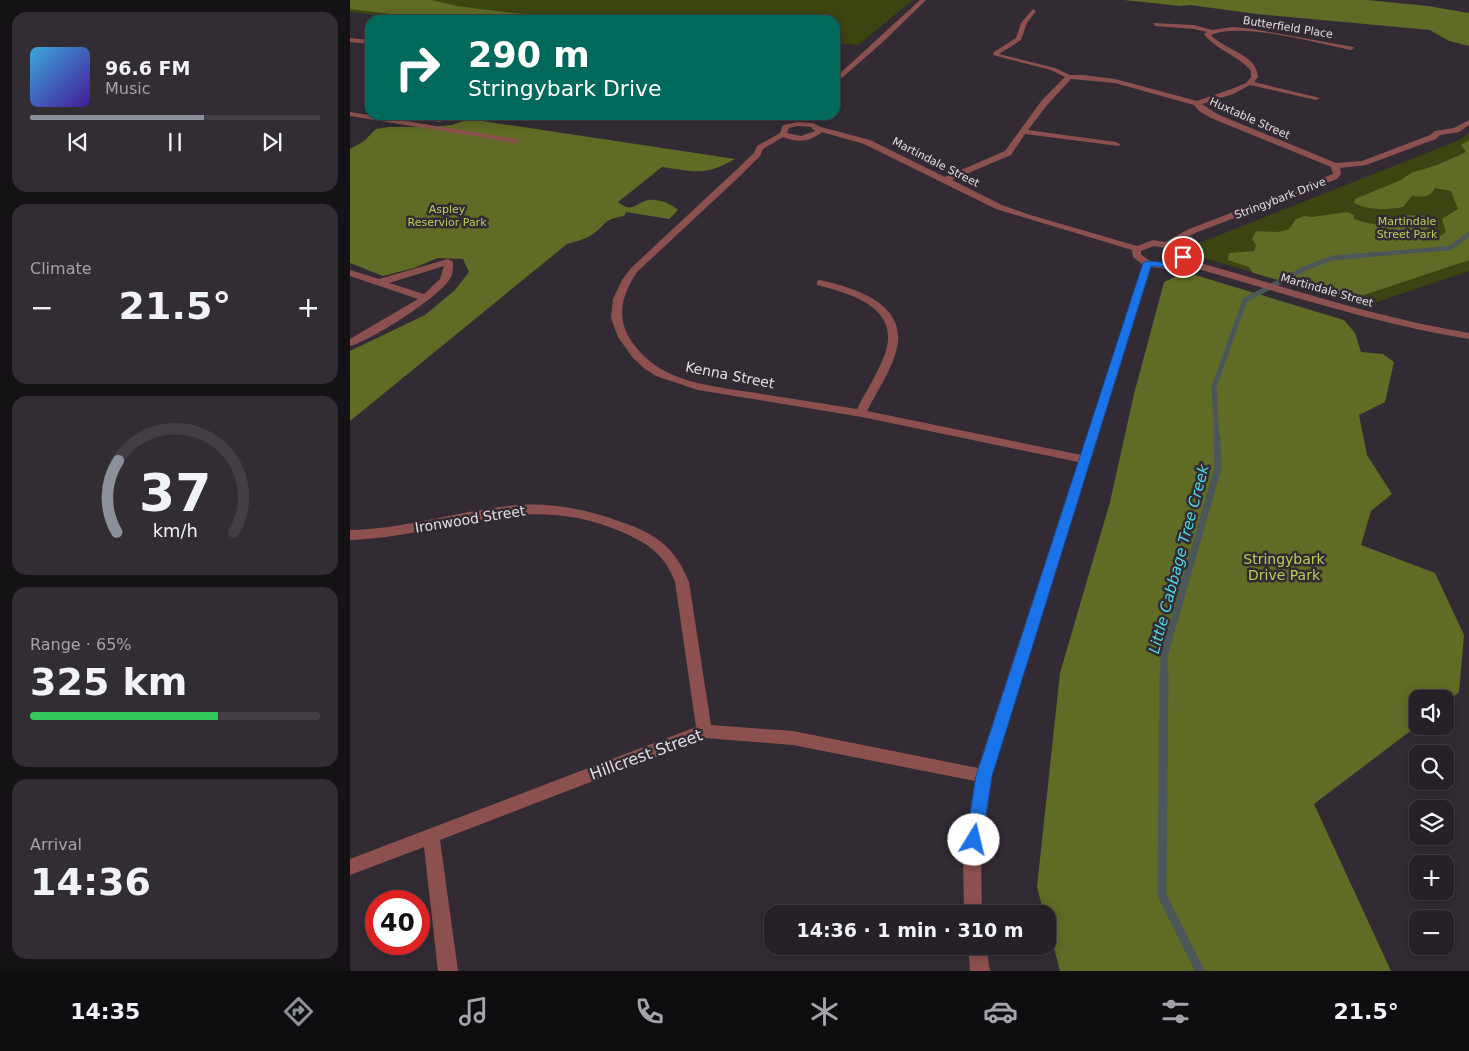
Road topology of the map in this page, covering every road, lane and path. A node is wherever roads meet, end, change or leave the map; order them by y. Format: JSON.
{"nodes":[{"id":1,"x":922,"y":0,"type":"edge"},
{"id":2,"x":1034,"y":11,"type":"dead end"},
{"id":3,"x":1155,"y":24,"type":"dead end"},
{"id":4,"x":1210,"y":31,"type":"junction"},
{"id":5,"x":350,"y":40,"type":"edge"},
{"id":6,"x":365,"y":42,"type":"edge"},
{"id":7,"x":1351,"y":48,"type":"dead end"},
{"id":8,"x":1069,"y":77,"type":"junction"},
{"id":9,"x":840,"y":78,"type":"edge"},
{"id":10,"x":1249,"y":84,"type":"junction"},
{"id":11,"x":1316,"y":98,"type":"dead end"},
{"id":12,"x":1197,"y":103,"type":"junction"},
{"id":13,"x":350,"y":107,"type":"edge"},
{"id":14,"x":365,"y":109,"type":"edge"},
{"id":15,"x":350,"y":114,"type":"edge"},
{"id":16,"x":365,"y":116,"type":"edge"},
{"id":17,"x":388,"y":120,"type":"edge"},
{"id":18,"x":794,"y":120,"type":"edge"},
{"id":19,"x":806,"y":120,"type":"edge"},
{"id":20,"x":1469,"y":122,"type":"edge"},
{"id":21,"x":808,"y":124,"type":"junction"},
{"id":22,"x":790,"y":126,"type":"junction"},
{"id":23,"x":816,"y":132,"type":"junction"},
{"id":24,"x":1024,"y":132,"type":"junction"},
{"id":25,"x":783,"y":134,"type":"junction"},
{"id":26,"x":799,"y":138,"type":"junction"},
{"id":27,"x":516,"y":140,"type":"dead end"},
{"id":28,"x":1116,"y":144,"type":"dead end"},
{"id":29,"x":757,"y":154,"type":"junction"},
{"id":30,"x":1335,"y":166,"type":"junction"},
{"id":31,"x":943,"y":181,"type":"junction"},
{"id":32,"x":1167,"y":245,"type":"junction"},
{"id":33,"x":1137,"y":249,"type":"junction"},
{"id":34,"x":1181,"y":261,"type":"junction"},
{"id":35,"x":1148,"y":263,"type":"junction"},
{"id":36,"x":350,"y":273,"type":"edge"},
{"id":37,"x":380,"y":282,"type":"junction"},
{"id":38,"x":820,"y":283,"type":"dead end"},
{"id":39,"x":426,"y":298,"type":"junction"},
{"id":40,"x":1469,"y":336,"type":"edge"},
{"id":41,"x":350,"y":343,"type":"edge"},
{"id":42,"x":860,"y":414,"type":"junction"},
{"id":43,"x":1085,"y":460,"type":"junction"},
{"id":44,"x":350,"y":535,"type":"edge"},
{"id":45,"x":704,"y":731,"type":"junction"},
{"id":46,"x":984,"y":776,"type":"junction"},
{"id":47,"x":431,"y":836,"type":"junction"},
{"id":48,"x":350,"y":867,"type":"edge"},
{"id":49,"x":973,"y":905,"type":"edge"},
{"id":50,"x":978,"y":955,"type":"edge"},
{"id":51,"x":448,"y":971,"type":"edge"},
{"id":52,"x":980,"y":971,"type":"edge"}],
"edges":[{"from":1,"to":9,"type":"street"},
{"from":2,"to":8,"type":"street","name":"Huxtable Street"},
{"from":3,"to":4,"type":"street","name":"Butterfield Place"},
{"from":4,"to":7,"type":"street","name":"Butterfield Place"},
{"from":4,"to":10,"type":"street"},
{"from":5,"to":6,"type":"street"},
{"from":8,"to":12,"type":"street","name":"Huxtable Street"},
{"from":8,"to":24,"type":"street"},
{"from":10,"to":11,"type":"street"},
{"from":10,"to":12,"type":"street"},
{"from":12,"to":30,"type":"street","name":"Huxtable Street"},
{"from":13,"to":14,"type":"street"},
{"from":15,"to":16,"type":"street"},
{"from":17,"to":27,"type":"street"},
{"from":18,"to":22,"type":"street","name":"Kenna Street"},
{"from":19,"to":21,"type":"street"},
{"from":20,"to":30,"type":"street","name":"Stringybark Drive"},
{"from":21,"to":22,"type":"street"},
{"from":21,"to":23,"type":"street"},
{"from":22,"to":25,"type":"street","name":"Kenna Street"},
{"from":23,"to":26,"type":"street","name":"Kenna Street"},
{"from":23,"to":31,"type":"street","name":"Martindale Street"},
{"from":24,"to":28,"type":"street"},
{"from":24,"to":31,"type":"street"},
{"from":25,"to":26,"type":"street","name":"Kenna Street"},
{"from":25,"to":29,"type":"street","name":"Kenna Street"},
{"from":26,"to":29,"type":"street","name":"Kenna Street"},
{"from":29,"to":42,"type":"street","name":"Kenna Street"},
{"from":30,"to":32,"type":"street","name":"Stringybark Drive"},
{"from":31,"to":33,"type":"street","name":"Martindale Street"},
{"from":32,"to":33,"type":"street","name":"Stringybark Drive"},
{"from":32,"to":34,"type":"street"},
{"from":33,"to":35,"type":"street"},
{"from":34,"to":35,"type":"street"},
{"from":34,"to":40,"type":"street","name":"Martindale Street"},
{"from":35,"to":43,"type":"street"},
{"from":36,"to":37,"type":"street"},
{"from":37,"to":39,"type":"street"},
{"from":37,"to":39,"type":"street"},
{"from":38,"to":42,"type":"street"},
{"from":39,"to":41,"type":"street"},
{"from":42,"to":43,"type":"street","name":"Kenna Street"},
{"from":43,"to":46,"type":"street"},
{"from":44,"to":45,"type":"street","name":"Ironwood Street"},
{"from":45,"to":46,"type":"street","name":"Hillcrest Street"},
{"from":45,"to":47,"type":"street","name":"Hillcrest Street"},
{"from":46,"to":49,"type":"street"},
{"from":47,"to":48,"type":"street","name":"Hillcrest Street"},
{"from":47,"to":51,"type":"street"},
{"from":50,"to":52,"type":"street"}]}
